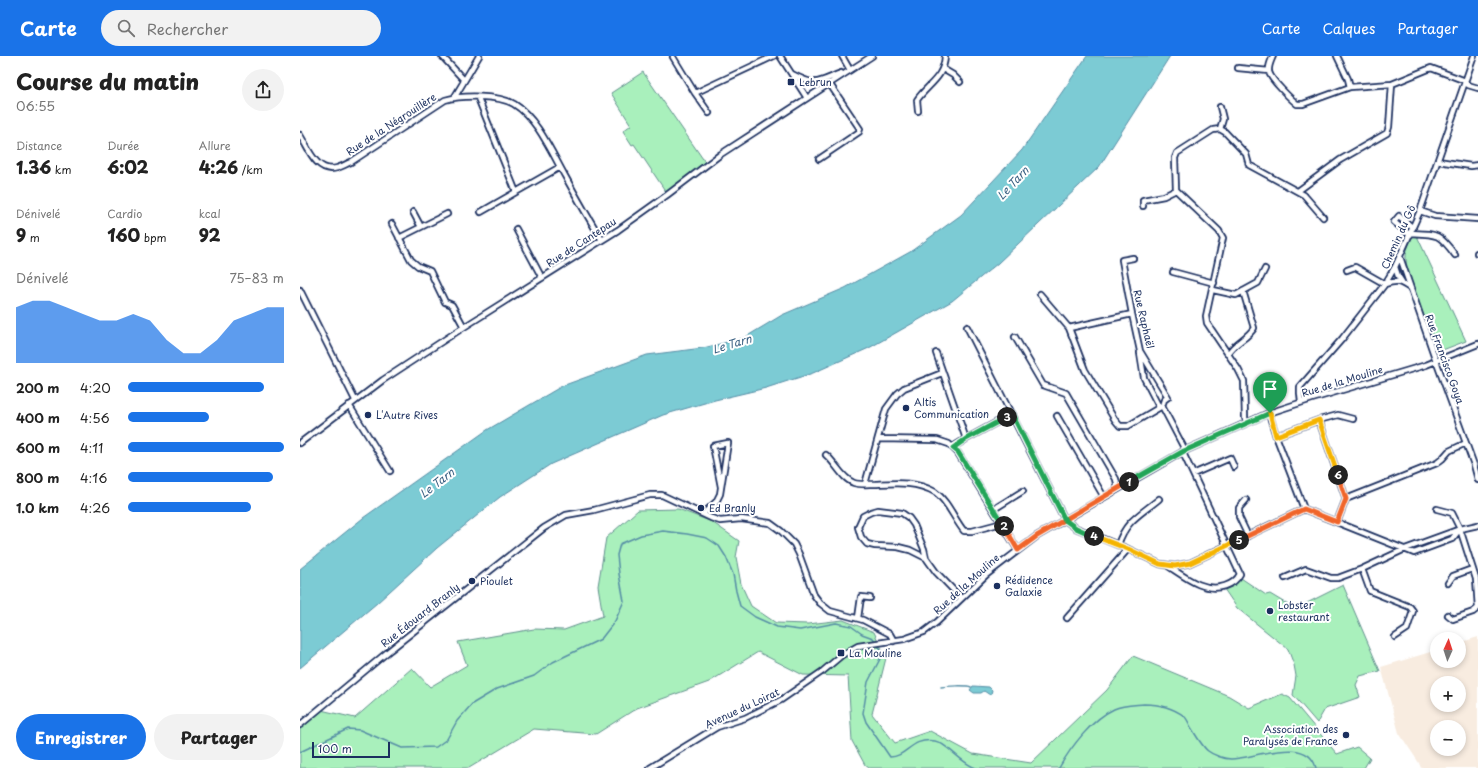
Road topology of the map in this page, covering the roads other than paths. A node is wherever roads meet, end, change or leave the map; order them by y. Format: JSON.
{"nodes":[{"id":1,"x":442,"y":56,"type":"edge"},
{"id":2,"x":478,"y":56,"type":"edge"},
{"id":3,"x":774,"y":56,"type":"edge"},
{"id":4,"x":780,"y":56,"type":"edge"},
{"id":5,"x":842,"y":56,"type":"edge"},
{"id":6,"x":872,"y":56,"type":"edge"},
{"id":7,"x":945,"y":56,"type":"edge"},
{"id":8,"x":1273,"y":56,"type":"edge"},
{"id":9,"x":1337,"y":56,"type":"edge"},
{"id":10,"x":1474,"y":56,"type":"edge"},
{"id":11,"x":673,"y":57,"type":"edge"},
{"id":12,"x":1238,"y":68,"type":"dead end"},
{"id":13,"x":943,"y":69,"type":"junction"},
{"id":14,"x":850,"y":70,"type":"junction"},
{"id":15,"x":1269,"y":71,"type":"junction"},
{"id":16,"x":792,"y":74,"type":"junction"},
{"id":17,"x":464,"y":80,"type":"junction"},
{"id":18,"x":960,"y":82,"type":"dead end"},
{"id":19,"x":1466,"y":82,"type":"junction"},
{"id":20,"x":829,"y":83,"type":"junction"},
{"id":21,"x":1392,"y":84,"type":"junction"},
{"id":22,"x":1350,"y":86,"type":"junction"},
{"id":23,"x":1478,"y":88,"type":"edge"},
{"id":24,"x":695,"y":93,"type":"junction"},
{"id":25,"x":454,"y":98,"type":"junction"},
{"id":26,"x":478,"y":98,"type":"junction"},
{"id":27,"x":807,"y":98,"type":"junction"},
{"id":28,"x":1220,"y":107,"type":"dead end"},
{"id":29,"x":918,"y":111,"type":"dead end"},
{"id":30,"x":709,"y":113,"type":"dead end"},
{"id":31,"x":1220,"y":129,"type":"junction"},
{"id":32,"x":300,"y":135,"type":"edge"},
{"id":33,"x":819,"y":159,"type":"dead end"},
{"id":34,"x":1438,"y":161,"type":"junction"},
{"id":35,"x":1478,"y":165,"type":"edge"},
{"id":36,"x":560,"y":167,"type":"junction"},
{"id":37,"x":1176,"y":190,"type":"junction"},
{"id":38,"x":1298,"y":191,"type":"junction"},
{"id":39,"x":516,"y":192,"type":"junction"},
{"id":40,"x":1143,"y":206,"type":"dead end"},
{"id":41,"x":413,"y":212,"type":"dead end"},
{"id":42,"x":481,"y":212,"type":"dead end"},
{"id":43,"x":1420,"y":212,"type":"junction"},
{"id":44,"x":447,"y":214,"type":"dead end"},
{"id":45,"x":1323,"y":217,"type":"dead end"},
{"id":46,"x":1478,"y":219,"type":"edge"},
{"id":47,"x":392,"y":224,"type":"dead end"},
{"id":48,"x":421,"y":227,"type":"junction"},
{"id":49,"x":1413,"y":228,"type":"junction"},
{"id":50,"x":516,"y":229,"type":"dead end"},
{"id":51,"x":1410,"y":234,"type":"junction"},
{"id":52,"x":399,"y":238,"type":"junction"},
{"id":53,"x":602,"y":240,"type":"junction"},
{"id":54,"x":1455,"y":255,"type":"dead end"},
{"id":55,"x":1400,"y":257,"type":"junction"},
{"id":56,"x":1132,"y":258,"type":"dead end"},
{"id":57,"x":1395,"y":267,"type":"junction"},
{"id":58,"x":1265,"y":269,"type":"dead end"},
{"id":59,"x":1347,"y":270,"type":"dead end"},
{"id":60,"x":1173,"y":272,"type":"dead end"},
{"id":61,"x":542,"y":278,"type":"junction"},
{"id":62,"x":1402,"y":282,"type":"junction"},
{"id":63,"x":1214,"y":283,"type":"junction"},
{"id":64,"x":1385,"y":284,"type":"junction"},
{"id":65,"x":1410,"y":289,"type":"junction"},
{"id":66,"x":300,"y":290,"type":"edge"},
{"id":67,"x":1213,"y":290,"type":"junction"},
{"id":68,"x":1242,"y":291,"type":"junction"},
{"id":69,"x":1040,"y":294,"type":"dead end"},
{"id":70,"x":1132,"y":314,"type":"junction"},
{"id":71,"x":464,"y":327,"type":"junction"},
{"id":72,"x":967,"y":327,"type":"dead end"},
{"id":73,"x":1069,"y":328,"type":"junction"},
{"id":74,"x":1016,"y":337,"type":"dead end"},
{"id":75,"x":1478,"y":344,"type":"edge"},
{"id":76,"x":1140,"y":351,"type":"junction"},
{"id":77,"x":936,"y":353,"type":"dead end"},
{"id":78,"x":1228,"y":354,"type":"junction"},
{"id":79,"x":1436,"y":361,"type":"junction"},
{"id":80,"x":942,"y":373,"type":"junction"},
{"id":81,"x":356,"y":400,"type":"junction"},
{"id":82,"x":1301,"y":402,"type":"junction"},
{"id":83,"x":349,"y":405,"type":"junction"},
{"id":84,"x":1160,"y":407,"type":"junction"},
{"id":85,"x":1270,"y":413,"type":"junction"},
{"id":86,"x":1012,"y":414,"type":"junction"},
{"id":87,"x":1057,"y":416,"type":"dead end"},
{"id":88,"x":1353,"y":419,"type":"dead end"},
{"id":89,"x":1319,"y":420,"type":"junction"},
{"id":90,"x":1247,"y":423,"type":"junction"},
{"id":91,"x":1276,"y":436,"type":"junction"},
{"id":92,"x":879,"y":439,"type":"junction"},
{"id":93,"x":966,"y":439,"type":"junction"},
{"id":94,"x":300,"y":443,"type":"edge"},
{"id":95,"x":1466,"y":443,"type":"junction"},
{"id":96,"x":953,"y":448,"type":"junction"},
{"id":97,"x":1184,"y":451,"type":"junction"},
{"id":98,"x":826,"y":455,"type":"dead end"},
{"id":99,"x":1234,"y":467,"type":"dead end"},
{"id":100,"x":390,"y":471,"type":"dead end"},
{"id":101,"x":1194,"y":474,"type":"junction"},
{"id":102,"x":1478,"y":480,"type":"edge"},
{"id":103,"x":865,"y":484,"type":"junction"},
{"id":104,"x":721,"y":487,"type":"junction"},
{"id":105,"x":1118,"y":488,"type":"junction"},
{"id":106,"x":1023,"y":491,"type":"dead end"},
{"id":107,"x":1104,"y":497,"type":"junction"},
{"id":108,"x":1159,"y":499,"type":"dead end"},
{"id":109,"x":1346,"y":499,"type":"junction"},
{"id":110,"x":1246,"y":500,"type":"dead end"},
{"id":111,"x":994,"y":509,"type":"junction"},
{"id":112,"x":1304,"y":509,"type":"junction"},
{"id":113,"x":1437,"y":509,"type":"dead end"},
{"id":114,"x":703,"y":514,"type":"junction"},
{"id":115,"x":1065,"y":520,"type":"junction"},
{"id":116,"x":1337,"y":522,"type":"junction"},
{"id":117,"x":1002,"y":523,"type":"junction"},
{"id":118,"x":1478,"y":525,"type":"edge"},
{"id":119,"x":1460,"y":529,"type":"junction"},
{"id":120,"x":1248,"y":536,"type":"junction"},
{"id":121,"x":1118,"y":545,"type":"junction"},
{"id":122,"x":1227,"y":546,"type":"junction"},
{"id":123,"x":1128,"y":549,"type":"junction"},
{"id":124,"x":1405,"y":549,"type":"junction"},
{"id":125,"x":1018,"y":550,"type":"junction"},
{"id":126,"x":926,"y":558,"type":"junction"},
{"id":127,"x":1166,"y":565,"type":"junction"},
{"id":128,"x":1362,"y":569,"type":"junction"},
{"id":129,"x":1472,"y":569,"type":"junction"},
{"id":130,"x":1285,"y":578,"type":"dead end"},
{"id":131,"x":1448,"y":583,"type":"dead end"},
{"id":132,"x":870,"y":598,"type":"dead end"},
{"id":133,"x":961,"y":598,"type":"junction"},
{"id":134,"x":1448,"y":615,"type":"dead end"},
{"id":135,"x":858,"y":618,"type":"junction"},
{"id":136,"x":1067,"y":618,"type":"dead end"},
{"id":137,"x":1395,"y":637,"type":"dead end"},
{"id":138,"x":894,"y":641,"type":"junction"},
{"id":139,"x":858,"y":646,"type":"joint"},
{"id":140,"x":300,"y":725,"type":"edge"},
{"id":141,"x":654,"y":767,"type":"edge"}],
"edges":[{"from":1,"to":17,"type":"street"},
{"from":2,"to":17,"type":"street"},
{"from":3,"to":24,"type":"street"},
{"from":4,"to":16,"type":"street"},
{"from":5,"to":14,"type":"street"},
{"from":6,"to":14,"type":"street","name":"Rue de Cantepau"},
{"from":7,"to":13,"type":"street"},
{"from":8,"to":15,"type":"street"},
{"from":9,"to":22,"type":"street"},
{"from":10,"to":19,"type":"street","name":"Chemin du Gô"},
{"from":11,"to":24,"type":"street"},
{"from":12,"to":15,"type":"street"},
{"from":13,"to":18,"type":"street"},
{"from":13,"to":29,"type":"street"},
{"from":14,"to":16,"type":"street"},
{"from":14,"to":20,"type":"street","name":"Rue de Cantepau"},
{"from":15,"to":22,"type":"street"},
{"from":16,"to":27,"type":"street"},
{"from":17,"to":25,"type":"street"},
{"from":19,"to":21,"type":"street"},
{"from":19,"to":23,"type":"street"},
{"from":19,"to":34,"type":"street","name":"Chemin du Gô"},
{"from":20,"to":27,"type":"street","name":"Rue de Cantepau"},
{"from":20,"to":33,"type":"street"},
{"from":21,"to":22,"type":"street"},
{"from":21,"to":38,"type":"street"},
{"from":24,"to":30,"type":"street"},
{"from":25,"to":26,"type":"street","name":"Rue de la Négrouillère"},
{"from":25,"to":32,"type":"street","name":"Rue de la Négrouillère"},
{"from":26,"to":36,"type":"street","name":"Rue de la Négrouillère"},
{"from":26,"to":39,"type":"street"},
{"from":27,"to":53,"type":"street","name":"Rue de Cantepau"},
{"from":28,"to":31,"type":"street"},
{"from":31,"to":37,"type":"street"},
{"from":31,"to":38,"type":"street"},
{"from":34,"to":35,"type":"street"},
{"from":34,"to":43,"type":"street","name":"Chemin du Gô"},
{"from":36,"to":39,"type":"street"},
{"from":36,"to":53,"type":"street","name":"Rue de la Négrouillère"},
{"from":37,"to":40,"type":"street"},
{"from":37,"to":63,"type":"street"},
{"from":38,"to":45,"type":"street"},
{"from":39,"to":42,"type":"street"},
{"from":41,"to":48,"type":"street"},
{"from":43,"to":46,"type":"street"},
{"from":43,"to":49,"type":"street","name":"Chemin du Gô"},
{"from":44,"to":48,"type":"street"},
{"from":47,"to":52,"type":"street"},
{"from":48,"to":52,"type":"street"},
{"from":49,"to":51,"type":"street","name":"Chemin du Gô"},
{"from":49,"to":51,"type":"street"},
{"from":50,"to":61,"type":"street"},
{"from":51,"to":54,"type":"street"},
{"from":51,"to":55,"type":"street","name":"Chemin du Gô"},
{"from":52,"to":71,"type":"street"},
{"from":53,"to":61,"type":"street","name":"Rue de Cantepau"},
{"from":55,"to":57,"type":"street","name":"Chemin du Gô"},
{"from":55,"to":65,"type":"street","name":"Rue Francisco Goya"},
{"from":56,"to":70,"type":"street","name":"Rue Raphaël"},
{"from":57,"to":62,"type":"street"},
{"from":57,"to":64,"type":"street","name":"Chemin du Gô"},
{"from":58,"to":68,"type":"street"},
{"from":59,"to":64,"type":"street"},
{"from":60,"to":63,"type":"street"},
{"from":61,"to":71,"type":"street","name":"Rue de Cantepau"},
{"from":62,"to":64,"type":"street"},
{"from":62,"to":65,"type":"street","name":"Rue Francisco Goya"},
{"from":63,"to":67,"type":"street"},
{"from":64,"to":82,"type":"street","name":"Chemin du Gô"},
{"from":65,"to":79,"type":"street","name":"Rue Francisco Goya"},
{"from":66,"to":81,"type":"street"},
{"from":67,"to":68,"type":"street"},
{"from":67,"to":78,"type":"street"},
{"from":68,"to":78,"type":"street"},
{"from":69,"to":73,"type":"street"},
{"from":70,"to":73,"type":"street"},
{"from":70,"to":76,"type":"street","name":"Rue Raphaël"},
{"from":71,"to":81,"type":"street","name":"Rue de Cantepau"},
{"from":72,"to":86,"type":"street"},
{"from":73,"to":84,"type":"street"},
{"from":74,"to":105,"type":"street"},
{"from":75,"to":79,"type":"street","name":"Rue de la Mouline"},
{"from":76,"to":84,"type":"street"},
{"from":76,"to":84,"type":"street","name":"Rue Raphaël"},
{"from":77,"to":80,"type":"street"},
{"from":78,"to":90,"type":"street"},
{"from":79,"to":82,"type":"street","name":"Rue de la Mouline"},
{"from":79,"to":95,"type":"street","name":"Rue Francisco Goya"},
{"from":80,"to":92,"type":"street"},
{"from":80,"to":93,"type":"street"},
{"from":81,"to":83,"type":"street","name":"Rue de Cantepau"},
{"from":82,"to":85,"type":"street","name":"Rue de la Mouline"},
{"from":83,"to":94,"type":"street","name":"Rue de Cantepau"},
{"from":83,"to":100,"type":"street"},
{"from":84,"to":97,"type":"street"},
{"from":85,"to":90,"type":"street","name":"Rue de la Mouline"},
{"from":85,"to":91,"type":"street"},
{"from":86,"to":93,"type":"street"},
{"from":86,"to":115,"type":"street"},
{"from":87,"to":107,"type":"street"},
{"from":88,"to":89,"type":"street"},
{"from":89,"to":91,"type":"street"},
{"from":89,"to":109,"type":"street"},
{"from":90,"to":97,"type":"street","name":"Rue de la Mouline"},
{"from":91,"to":112,"type":"street"},
{"from":92,"to":96,"type":"street"},
{"from":92,"to":103,"type":"street"},
{"from":93,"to":96,"type":"street"},
{"from":95,"to":102,"type":"street","name":"Rue Francisco Goya"},
{"from":95,"to":109,"type":"street"},
{"from":96,"to":111,"type":"street"},
{"from":97,"to":101,"type":"street"},
{"from":97,"to":105,"type":"street","name":"Rue de la Mouline"},
{"from":98,"to":103,"type":"street"},
{"from":99,"to":101,"type":"street"},
{"from":101,"to":122,"type":"street"},
{"from":103,"to":117,"type":"street"},
{"from":104,"to":104,"type":"street"},
{"from":104,"to":114,"type":"street"},
{"from":105,"to":107,"type":"street","name":"Rue de la Mouline"},
{"from":106,"to":111,"type":"street"},
{"from":107,"to":115,"type":"street","name":"Rue de la Mouline"},
{"from":108,"to":121,"type":"street"},
{"from":109,"to":116,"type":"street"},
{"from":110,"to":120,"type":"street"},
{"from":111,"to":117,"type":"street"},
{"from":112,"to":116,"type":"street"},
{"from":112,"to":120,"type":"street"},
{"from":113,"to":119,"type":"street"},
{"from":114,"to":135,"type":"street","name":"Rue Édouard Branly"},
{"from":114,"to":140,"type":"street","name":"Rue Édouard Branly"},
{"from":115,"to":121,"type":"street"},
{"from":115,"to":125,"type":"street","name":"Rue de la Mouline"},
{"from":116,"to":124,"type":"street"},
{"from":117,"to":125,"type":"street"},
{"from":118,"to":119,"type":"street"},
{"from":119,"to":124,"type":"street"},
{"from":119,"to":124,"type":"street"},
{"from":119,"to":129,"type":"street"},
{"from":120,"to":122,"type":"street"},
{"from":121,"to":123,"type":"street"},
{"from":122,"to":127,"type":"street"},
{"from":122,"to":127,"type":"street"},
{"from":123,"to":127,"type":"street"},
{"from":123,"to":136,"type":"street"},
{"from":124,"to":128,"type":"street"},
{"from":125,"to":133,"type":"street","name":"Rue de la Mouline"},
{"from":126,"to":126,"type":"street"},
{"from":126,"to":133,"type":"street"},
{"from":128,"to":130,"type":"street"},
{"from":128,"to":137,"type":"street"},
{"from":129,"to":131,"type":"street"},
{"from":129,"to":134,"type":"street"},
{"from":132,"to":135,"type":"street"},
{"from":133,"to":138,"type":"street","name":"Rue de la Mouline"},
{"from":135,"to":138,"type":"street","name":"Rue Édouard Branly"},
{"from":138,"to":139,"type":"street","name":"Rue de la Mouline"},
{"from":139,"to":141,"type":"street","name":"Avenue du Loirat"}]}
